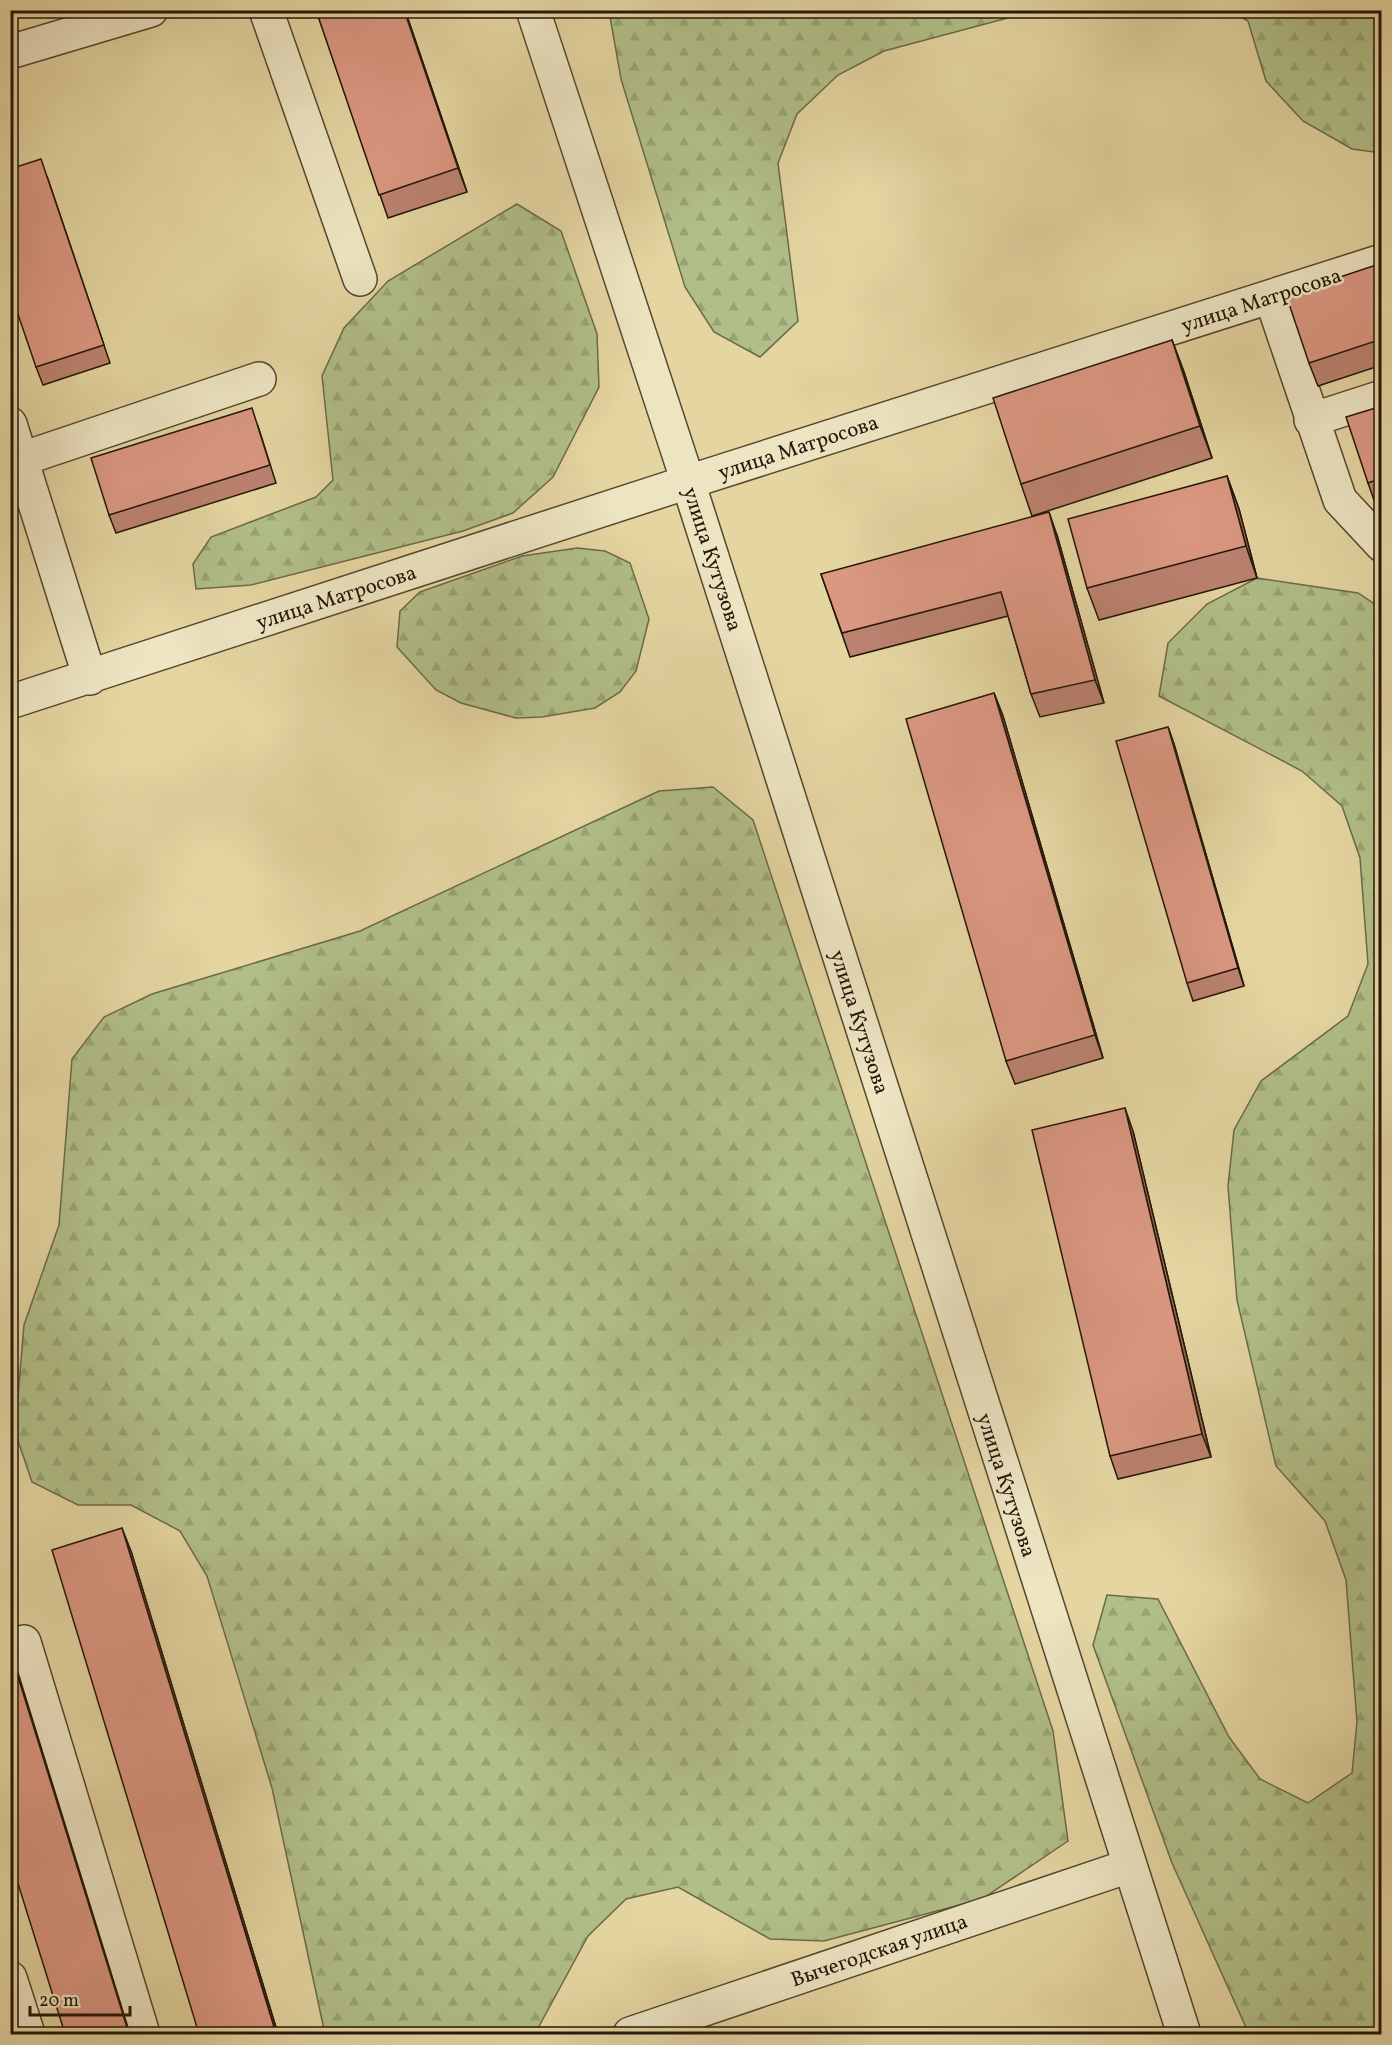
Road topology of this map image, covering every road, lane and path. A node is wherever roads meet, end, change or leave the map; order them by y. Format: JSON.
{"nodes":[{"id":1,"x":151,"y":10,"type":"edge"},
{"id":2,"x":266,"y":10,"type":"edge"},
{"id":3,"x":533,"y":10,"type":"edge"},
{"id":4,"x":10,"y":52,"type":"edge"},
{"id":5,"x":1382,"y":261,"type":"edge"},
{"id":6,"x":360,"y":279,"type":"dead end"},
{"id":7,"x":1271,"y":297,"type":"junction"},
{"id":8,"x":259,"y":379,"type":"dead end"},
{"id":9,"x":1382,"y":397,"type":"edge"},
{"id":10,"x":1311,"y":420,"type":"junction"},
{"id":11,"x":10,"y":424,"type":"edge"},
{"id":12,"x":16,"y":461,"type":"edge"},
{"id":13,"x":688,"y":482,"type":"junction"},
{"id":14,"x":1381,"y":545,"type":"edge"},
{"id":15,"x":90,"y":678,"type":"junction"},
{"id":16,"x":10,"y":702,"type":"edge"},
{"id":17,"x":24,"y":1642,"type":"dead end"},
{"id":18,"x":1129,"y":1866,"type":"junction"},
{"id":19,"x":10,"y":1978,"type":"edge"},
{"id":20,"x":28,"y":2034,"type":"edge"},
{"id":21,"x":143,"y":2034,"type":"edge"},
{"id":22,"x":630,"y":2034,"type":"edge"},
{"id":23,"x":1184,"y":2034,"type":"edge"}],
"edges":[{"from":1,"to":4,"type":"street"},
{"from":2,"to":6,"type":"street"},
{"from":3,"to":13,"type":"street","name":"улица Кутузова"},
{"from":5,"to":7,"type":"street","name":"улица Матросова"},
{"from":7,"to":10,"type":"street"},
{"from":7,"to":13,"type":"street","name":"улица Матросова"},
{"from":8,"to":12,"type":"street"},
{"from":9,"to":10,"type":"street"},
{"from":10,"to":14,"type":"street"},
{"from":11,"to":12,"type":"street"},
{"from":12,"to":15,"type":"street"},
{"from":13,"to":15,"type":"street","name":"улица Матросова"},
{"from":13,"to":18,"type":"street","name":"улица Кутузова"},
{"from":15,"to":16,"type":"street","name":"улица Матросова"},
{"from":17,"to":21,"type":"street"},
{"from":18,"to":22,"type":"street","name":"Вычегодская улица"},
{"from":18,"to":23,"type":"street","name":"улица Кутузова"},
{"from":19,"to":20,"type":"street"}]}
